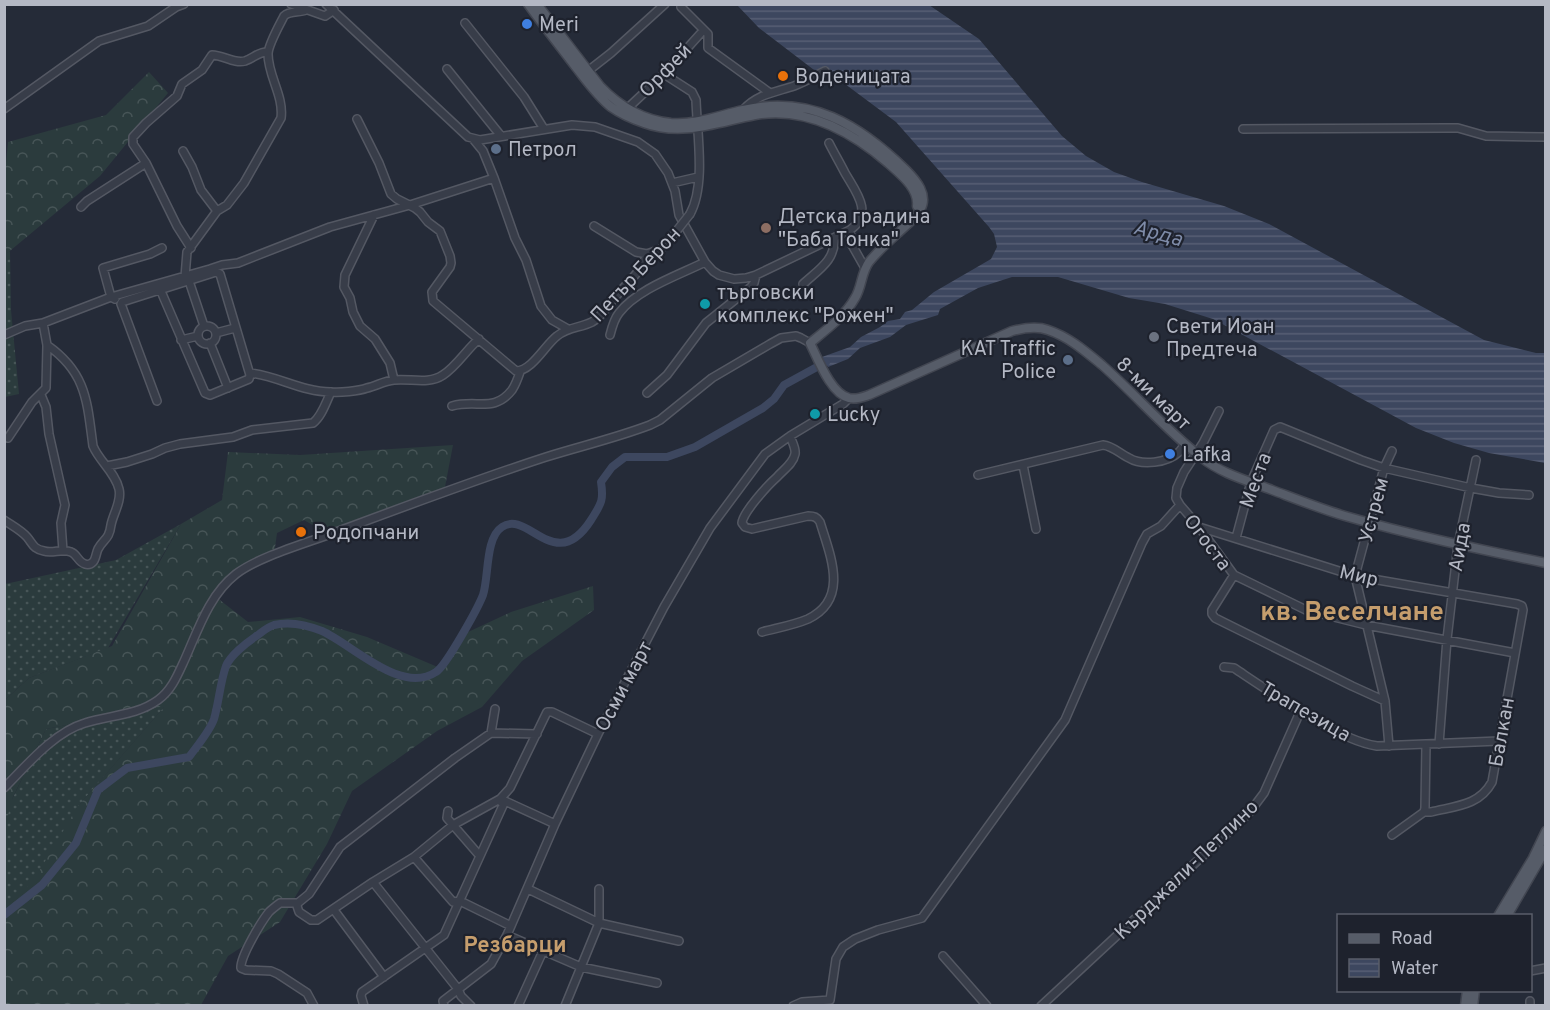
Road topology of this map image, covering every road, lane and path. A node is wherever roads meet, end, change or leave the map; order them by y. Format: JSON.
{"nodes":[{"id":1,"x":184,"y":4,"type":"edge"},
{"id":2,"x":291,"y":4,"type":"edge"},
{"id":3,"x":326,"y":4,"type":"edge"},
{"id":4,"x":528,"y":4,"type":"edge"},
{"id":5,"x":537,"y":4,"type":"edge"},
{"id":6,"x":665,"y":4,"type":"edge"},
{"id":7,"x":681,"y":6,"type":"dead end"},
{"id":8,"x":306,"y":10,"type":"junction"},
{"id":9,"x":333,"y":10,"type":"junction"},
{"id":10,"x":465,"y":23,"type":"dead end"},
{"id":11,"x":700,"y":34,"type":"dead end"},
{"id":12,"x":267,"y":52,"type":"junction"},
{"id":13,"x":447,"y":69,"type":"dead end"},
{"id":14,"x":588,"y":70,"type":"junction"},
{"id":15,"x":825,"y":71,"type":"dead end"},
{"id":16,"x":664,"y":74,"type":"junction"},
{"id":17,"x":770,"y":93,"type":"junction"},
{"id":18,"x":630,"y":106,"type":"dead end"},
{"id":19,"x":4,"y":109,"type":"edge"},
{"id":20,"x":743,"y":110,"type":"junction"},
{"id":21,"x":357,"y":119,"type":"dead end"},
{"id":22,"x":697,"y":125,"type":"junction"},
{"id":23,"x":544,"y":129,"type":"junction"},
{"id":24,"x":1242,"y":129,"type":"dead end"},
{"id":25,"x":501,"y":136,"type":"junction"},
{"id":26,"x":1545,"y":137,"type":"edge"},
{"id":27,"x":472,"y":139,"type":"junction"},
{"id":28,"x":829,"y":143,"type":"dead end"},
{"id":29,"x":183,"y":151,"type":"dead end"},
{"id":30,"x":146,"y":163,"type":"junction"},
{"id":31,"x":698,"y":177,"type":"junction"},
{"id":32,"x":494,"y":178,"type":"junction"},
{"id":33,"x":672,"y":183,"type":"junction"},
{"id":34,"x":410,"y":205,"type":"junction"},
{"id":35,"x":81,"y":207,"type":"dead end"},
{"id":36,"x":217,"y":211,"type":"junction"},
{"id":37,"x":374,"y":215,"type":"junction"},
{"id":38,"x":915,"y":215,"type":"junction"},
{"id":39,"x":594,"y":226,"type":"dead end"},
{"id":40,"x":850,"y":230,"type":"junction"},
{"id":41,"x":834,"y":238,"type":"junction"},
{"id":42,"x":162,"y":248,"type":"dead end"},
{"id":43,"x":191,"y":248,"type":"junction"},
{"id":44,"x":647,"y":254,"type":"junction"},
{"id":45,"x":705,"y":262,"type":"junction"},
{"id":46,"x":865,"y":267,"type":"junction"},
{"id":47,"x":756,"y":275,"type":"junction"},
{"id":48,"x":187,"y":279,"type":"junction"},
{"id":49,"x":803,"y":284,"type":"dead end"},
{"id":50,"x":160,"y":290,"type":"junction"},
{"id":51,"x":111,"y":297,"type":"junction"},
{"id":52,"x":123,"y":302,"type":"junction"},
{"id":53,"x":43,"y":323,"type":"junction"},
{"id":54,"x":204,"y":326,"type":"junction"},
{"id":55,"x":235,"y":328,"type":"junction"},
{"id":56,"x":568,"y":329,"type":"junction"},
{"id":57,"x":216,"y":333,"type":"junction"},
{"id":58,"x":4,"y":335,"type":"edge"},
{"id":59,"x":610,"y":335,"type":"dead end"},
{"id":60,"x":198,"y":336,"type":"junction"},
{"id":61,"x":181,"y":339,"type":"junction"},
{"id":62,"x":479,"y":339,"type":"junction"},
{"id":63,"x":210,"y":343,"type":"junction"},
{"id":64,"x":47,"y":345,"type":"junction"},
{"id":65,"x":812,"y":347,"type":"junction"},
{"id":66,"x":520,"y":372,"type":"junction"},
{"id":67,"x":250,"y":373,"type":"junction"},
{"id":68,"x":394,"y":380,"type":"junction"},
{"id":69,"x":228,"y":388,"type":"junction"},
{"id":70,"x":332,"y":392,"type":"junction"},
{"id":71,"x":647,"y":393,"type":"dead end"},
{"id":72,"x":41,"y":394,"type":"junction"},
{"id":73,"x":849,"y":398,"type":"junction"},
{"id":74,"x":157,"y":401,"type":"dead end"},
{"id":75,"x":452,"y":406,"type":"dead end"},
{"id":76,"x":1219,"y":411,"type":"dead end"},
{"id":77,"x":790,"y":436,"type":"junction"},
{"id":78,"x":8,"y":438,"type":"dead end"},
{"id":79,"x":1185,"y":444,"type":"junction"},
{"id":80,"x":1392,"y":451,"type":"dead end"},
{"id":81,"x":1196,"y":453,"type":"junction"},
{"id":82,"x":1476,"y":460,"type":"dead end"},
{"id":83,"x":1023,"y":465,"type":"junction"},
{"id":84,"x":106,"y":466,"type":"junction"},
{"id":85,"x":1384,"y":468,"type":"junction"},
{"id":86,"x":978,"y":475,"type":"dead end"},
{"id":87,"x":1251,"y":482,"type":"junction"},
{"id":88,"x":1471,"y":488,"type":"junction"},
{"id":89,"x":1529,"y":495,"type":"dead end"},
{"id":90,"x":1180,"y":505,"type":"junction"},
{"id":91,"x":4,"y":520,"type":"edge"},
{"id":92,"x":1369,"y":522,"type":"junction"},
{"id":93,"x":1199,"y":527,"type":"junction"},
{"id":94,"x":1036,"y":530,"type":"dead end"},
{"id":95,"x":1236,"y":538,"type":"junction"},
{"id":96,"x":1458,"y":545,"type":"junction"},
{"id":97,"x":63,"y":551,"type":"junction"},
{"id":98,"x":1545,"y":563,"type":"edge"},
{"id":99,"x":1234,"y":575,"type":"junction"},
{"id":100,"x":1355,"y":576,"type":"junction"},
{"id":101,"x":1452,"y":593,"type":"junction"},
{"id":102,"x":1522,"y":606,"type":"joint"},
{"id":103,"x":1366,"y":625,"type":"junction"},
{"id":104,"x":762,"y":632,"type":"dead end"},
{"id":105,"x":1447,"y":639,"type":"junction"},
{"id":106,"x":1515,"y":653,"type":"junction"},
{"id":107,"x":1224,"y":667,"type":"dead end"},
{"id":108,"x":1385,"y":701,"type":"junction"},
{"id":109,"x":495,"y":710,"type":"dead end"},
{"id":110,"x":1300,"y":712,"type":"junction"},
{"id":111,"x":491,"y":732,"type":"junction"},
{"id":112,"x":537,"y":734,"type":"junction"},
{"id":113,"x":598,"y":734,"type":"junction"},
{"id":114,"x":1499,"y":741,"type":"junction"},
{"id":115,"x":1426,"y":744,"type":"junction"},
{"id":116,"x":1439,"y":744,"type":"junction"},
{"id":117,"x":1389,"y":746,"type":"junction"},
{"id":118,"x":4,"y":788,"type":"edge"},
{"id":119,"x":505,"y":801,"type":"junction"},
{"id":120,"x":495,"y":802,"type":"junction"},
{"id":121,"x":448,"y":811,"type":"dead end"},
{"id":122,"x":1424,"y":812,"type":"junction"},
{"id":123,"x":555,"y":824,"type":"junction"},
{"id":124,"x":453,"y":825,"type":"junction"},
{"id":125,"x":1545,"y":831,"type":"edge"},
{"id":126,"x":1392,"y":835,"type":"dead end"},
{"id":127,"x":1545,"y":849,"type":"edge"},
{"id":128,"x":479,"y":855,"type":"junction"},
{"id":129,"x":414,"y":857,"type":"junction"},
{"id":130,"x":373,"y":882,"type":"junction"},
{"id":131,"x":599,"y":889,"type":"dead end"},
{"id":132,"x":528,"y":890,"type":"junction"},
{"id":133,"x":460,"y":902,"type":"junction"},
{"id":134,"x":298,"y":903,"type":"junction"},
{"id":135,"x":334,"y":910,"type":"junction"},
{"id":136,"x":1499,"y":914,"type":"edge"},
{"id":137,"x":1508,"y":914,"type":"edge"},
{"id":138,"x":599,"y":923,"type":"junction"},
{"id":139,"x":511,"y":926,"type":"junction"},
{"id":140,"x":507,"y":935,"type":"junction"},
{"id":141,"x":680,"y":941,"type":"dead end"},
{"id":142,"x":426,"y":948,"type":"junction"},
{"id":143,"x":543,"y":951,"type":"junction"},
{"id":144,"x":943,"y":957,"type":"dead end"},
{"id":145,"x":581,"y":967,"type":"junction"},
{"id":146,"x":384,"y":977,"type":"junction"},
{"id":147,"x":657,"y":983,"type":"dead end"},
{"id":148,"x":458,"y":988,"type":"junction"},
{"id":149,"x":443,"y":1003,"type":"edge"},
{"id":150,"x":830,"y":1003,"type":"edge"},
{"id":151,"x":314,"y":1005,"type":"edge"},
{"id":152,"x":364,"y":1005,"type":"edge"},
{"id":153,"x":435,"y":1005,"type":"edge"},
{"id":154,"x":471,"y":1005,"type":"edge"},
{"id":155,"x":518,"y":1005,"type":"edge"},
{"id":156,"x":568,"y":1005,"type":"edge"},
{"id":157,"x":793,"y":1005,"type":"edge"},
{"id":158,"x":987,"y":1005,"type":"edge"},
{"id":159,"x":1041,"y":1005,"type":"edge"}],
"edges":[{"from":1,"to":19,"type":"street"},
{"from":2,"to":8,"type":"street"},
{"from":3,"to":9,"type":"street"},
{"from":4,"to":22,"type":"main road"},
{"from":5,"to":14,"type":"main road"},
{"from":6,"to":14,"type":"street"},
{"from":7,"to":17,"type":"street"},
{"from":8,"to":9,"type":"street"},
{"from":8,"to":12,"type":"street"},
{"from":9,"to":27,"type":"street"},
{"from":10,"to":23,"type":"street"},
{"from":11,"to":16,"type":"street","name":"Орфей"},
{"from":12,"to":30,"type":"street"},
{"from":12,"to":36,"type":"street"},
{"from":13,"to":25,"type":"street"},
{"from":14,"to":22,"type":"main road"},
{"from":15,"to":17,"type":"street"},
{"from":16,"to":18,"type":"street","name":"Орфей"},
{"from":16,"to":22,"type":"street","name":"Петър Берон"},
{"from":17,"to":20,"type":"street"},
{"from":20,"to":22,"type":"main road"},
{"from":20,"to":38,"type":"main road"},
{"from":21,"to":34,"type":"street"},
{"from":22,"to":31,"type":"street","name":"Петър Берон"},
{"from":22,"to":38,"type":"main road"},
{"from":23,"to":25,"type":"street"},
{"from":23,"to":33,"type":"street"},
{"from":24,"to":26,"type":"street"},
{"from":25,"to":27,"type":"street"},
{"from":27,"to":32,"type":"street"},
{"from":28,"to":40,"type":"street"},
{"from":29,"to":36,"type":"street"},
{"from":30,"to":35,"type":"street"},
{"from":30,"to":43,"type":"street"},
{"from":31,"to":33,"type":"street"},
{"from":31,"to":44,"type":"street","name":"Петър Берон","bridge":true},
{"from":32,"to":34,"type":"street"},
{"from":32,"to":56,"type":"street"},
{"from":33,"to":45,"type":"street"},
{"from":34,"to":37,"type":"street"},
{"from":34,"to":62,"type":"street"},
{"from":36,"to":43,"type":"street"},
{"from":37,"to":48,"type":"street"},
{"from":37,"to":68,"type":"street"},
{"from":38,"to":46,"type":"main road"},
{"from":39,"to":44,"type":"street"},
{"from":40,"to":41,"type":"street"},
{"from":40,"to":46,"type":"street"},
{"from":41,"to":47,"type":"street"},
{"from":41,"to":49,"type":"street"},
{"from":42,"to":51,"type":"street"},
{"from":43,"to":48,"type":"street"},
{"from":44,"to":56,"type":"street","name":"Петър Берон"},
{"from":45,"to":47,"type":"street"},
{"from":45,"to":59,"type":"street"},
{"from":46,"to":65,"type":"main road"},
{"from":47,"to":71,"type":"street"},
{"from":48,"to":50,"type":"street"},
{"from":48,"to":51,"type":"street"},
{"from":48,"to":54,"type":"street"},
{"from":48,"to":55,"type":"street"},
{"from":50,"to":52,"type":"street"},
{"from":50,"to":61,"type":"street"},
{"from":51,"to":52,"type":"street"},
{"from":51,"to":53,"type":"street"},
{"from":52,"to":74,"type":"street"},
{"from":53,"to":58,"type":"street"},
{"from":53,"to":64,"type":"street"},
{"from":54,"to":57,"type":"street"},
{"from":54,"to":60,"type":"street"},
{"from":55,"to":57,"type":"street"},
{"from":55,"to":67,"type":"street"},
{"from":56,"to":66,"type":"street","name":"Петър Берон"},
{"from":57,"to":63,"type":"street"},
{"from":60,"to":61,"type":"street"},
{"from":60,"to":63,"type":"street"},
{"from":61,"to":69,"type":"street"},
{"from":62,"to":66,"type":"street"},
{"from":62,"to":68,"type":"street"},
{"from":63,"to":69,"type":"street"},
{"from":64,"to":72,"type":"street"},
{"from":64,"to":84,"type":"street"},
{"from":65,"to":73,"type":"main road"},
{"from":65,"to":118,"type":"street"},
{"from":66,"to":75,"type":"street","name":"Петър Берон"},
{"from":67,"to":69,"type":"street"},
{"from":67,"to":70,"type":"street"},
{"from":68,"to":70,"type":"street"},
{"from":70,"to":84,"type":"street"},
{"from":72,"to":78,"type":"street"},
{"from":72,"to":97,"type":"street"},
{"from":73,"to":77,"type":"street","name":"Осми март"},
{"from":73,"to":79,"type":"main road","name":"8-ми март"},
{"from":76,"to":81,"type":"street","name":"Огоста"},
{"from":77,"to":104,"type":"street"},
{"from":77,"to":113,"type":"street","name":"Осми март"},
{"from":79,"to":81,"type":"main road","name":"8-ми март"},
{"from":79,"to":83,"type":"street"},
{"from":80,"to":85,"type":"street","name":"Устрем"},
{"from":81,"to":87,"type":"main road","name":"8-ми март"},
{"from":81,"to":90,"type":"street","name":"Огоста"},
{"from":82,"to":88,"type":"street","name":"Аида"},
{"from":83,"to":86,"type":"street"},
{"from":83,"to":94,"type":"street"},
{"from":84,"to":97,"type":"street"},
{"from":85,"to":87,"type":"street","name":"Места"},
{"from":85,"to":88,"type":"street"},
{"from":85,"to":92,"type":"street","name":"Устрем"},
{"from":87,"to":92,"type":"main road","name":"8-ми март"},
{"from":87,"to":95,"type":"street","name":"Места"},
{"from":88,"to":89,"type":"street"},
{"from":88,"to":96,"type":"street","name":"Аида"},
{"from":90,"to":93,"type":"street","name":"Огоста"},
{"from":90,"to":150,"type":"street","name":"Огоста"},
{"from":91,"to":97,"type":"street"},
{"from":92,"to":96,"type":"main road","name":"8-ми март"},
{"from":92,"to":100,"type":"street","name":"Устрем"},
{"from":93,"to":95,"type":"street","name":"Мир"},
{"from":93,"to":99,"type":"street","name":"Огоста"},
{"from":95,"to":100,"type":"street","name":"Мир"},
{"from":96,"to":98,"type":"main road","name":"8-ми март"},
{"from":96,"to":101,"type":"street","name":"Аида"},
{"from":99,"to":103,"type":"street"},
{"from":99,"to":108,"type":"street","name":"Огоста"},
{"from":100,"to":101,"type":"street","name":"Мир"},
{"from":100,"to":103,"type":"street","name":"Устрем"},
{"from":101,"to":102,"type":"street","name":"Мир"},
{"from":101,"to":105,"type":"street","name":"Аида"},
{"from":102,"to":106,"type":"street","name":"Балкан"},
{"from":103,"to":105,"type":"street"},
{"from":103,"to":108,"type":"street","name":"Устрем"},
{"from":105,"to":106,"type":"street"},
{"from":105,"to":116,"type":"street","name":"Аида"},
{"from":106,"to":114,"type":"street","name":"Балкан"},
{"from":107,"to":110,"type":"street","name":"Трапезица"},
{"from":108,"to":117,"type":"street","name":"Устрем"},
{"from":109,"to":111,"type":"street"},
{"from":110,"to":117,"type":"street","name":"Трапезица"},
{"from":110,"to":159,"type":"street","name":"Кърджали-Петлино"},
{"from":111,"to":112,"type":"street"},
{"from":111,"to":134,"type":"street"},
{"from":112,"to":113,"type":"street"},
{"from":112,"to":120,"type":"street"},
{"from":113,"to":123,"type":"street","name":"Осми март"},
{"from":114,"to":116,"type":"street","name":"Трапезица"},
{"from":114,"to":122,"type":"street","name":"Балкан"},
{"from":115,"to":116,"type":"street","name":"Трапезица"},
{"from":115,"to":117,"type":"street","name":"Трапезица"},
{"from":115,"to":122,"type":"street"},
{"from":119,"to":120,"type":"street"},
{"from":119,"to":123,"type":"street"},
{"from":119,"to":128,"type":"street"},
{"from":120,"to":124,"type":"street"},
{"from":121,"to":124,"type":"street"},
{"from":122,"to":126,"type":"street"},
{"from":123,"to":132,"type":"street","name":"Осми март"},
{"from":124,"to":128,"type":"street"},
{"from":124,"to":129,"type":"street"},
{"from":125,"to":136,"type":"main road"},
{"from":127,"to":137,"type":"main road"},
{"from":128,"to":133,"type":"street"},
{"from":129,"to":130,"type":"street"},
{"from":129,"to":133,"type":"street"},
{"from":130,"to":135,"type":"street"},
{"from":130,"to":142,"type":"street"},
{"from":131,"to":138,"type":"street"},
{"from":132,"to":138,"type":"street"},
{"from":132,"to":139,"type":"street","name":"Осми март"},
{"from":133,"to":139,"type":"street"},
{"from":133,"to":142,"type":"street"},
{"from":134,"to":135,"type":"street"},
{"from":134,"to":151,"type":"street"},
{"from":135,"to":146,"type":"street"},
{"from":138,"to":141,"type":"street"},
{"from":138,"to":145,"type":"street"},
{"from":139,"to":140,"type":"street","name":"Осми март"},
{"from":140,"to":143,"type":"street"},
{"from":140,"to":148,"type":"street","name":"Осми март"},
{"from":142,"to":146,"type":"street"},
{"from":142,"to":148,"type":"street"},
{"from":143,"to":145,"type":"street"},
{"from":143,"to":155,"type":"street"},
{"from":144,"to":158,"type":"street"},
{"from":145,"to":147,"type":"street"},
{"from":145,"to":156,"type":"street"},
{"from":146,"to":152,"type":"street"},
{"from":148,"to":149,"type":"street","name":"Осми март"},
{"from":148,"to":154,"type":"street"},
{"from":149,"to":153,"type":"street","name":"Осми март"},
{"from":150,"to":157,"type":"street"}]}
